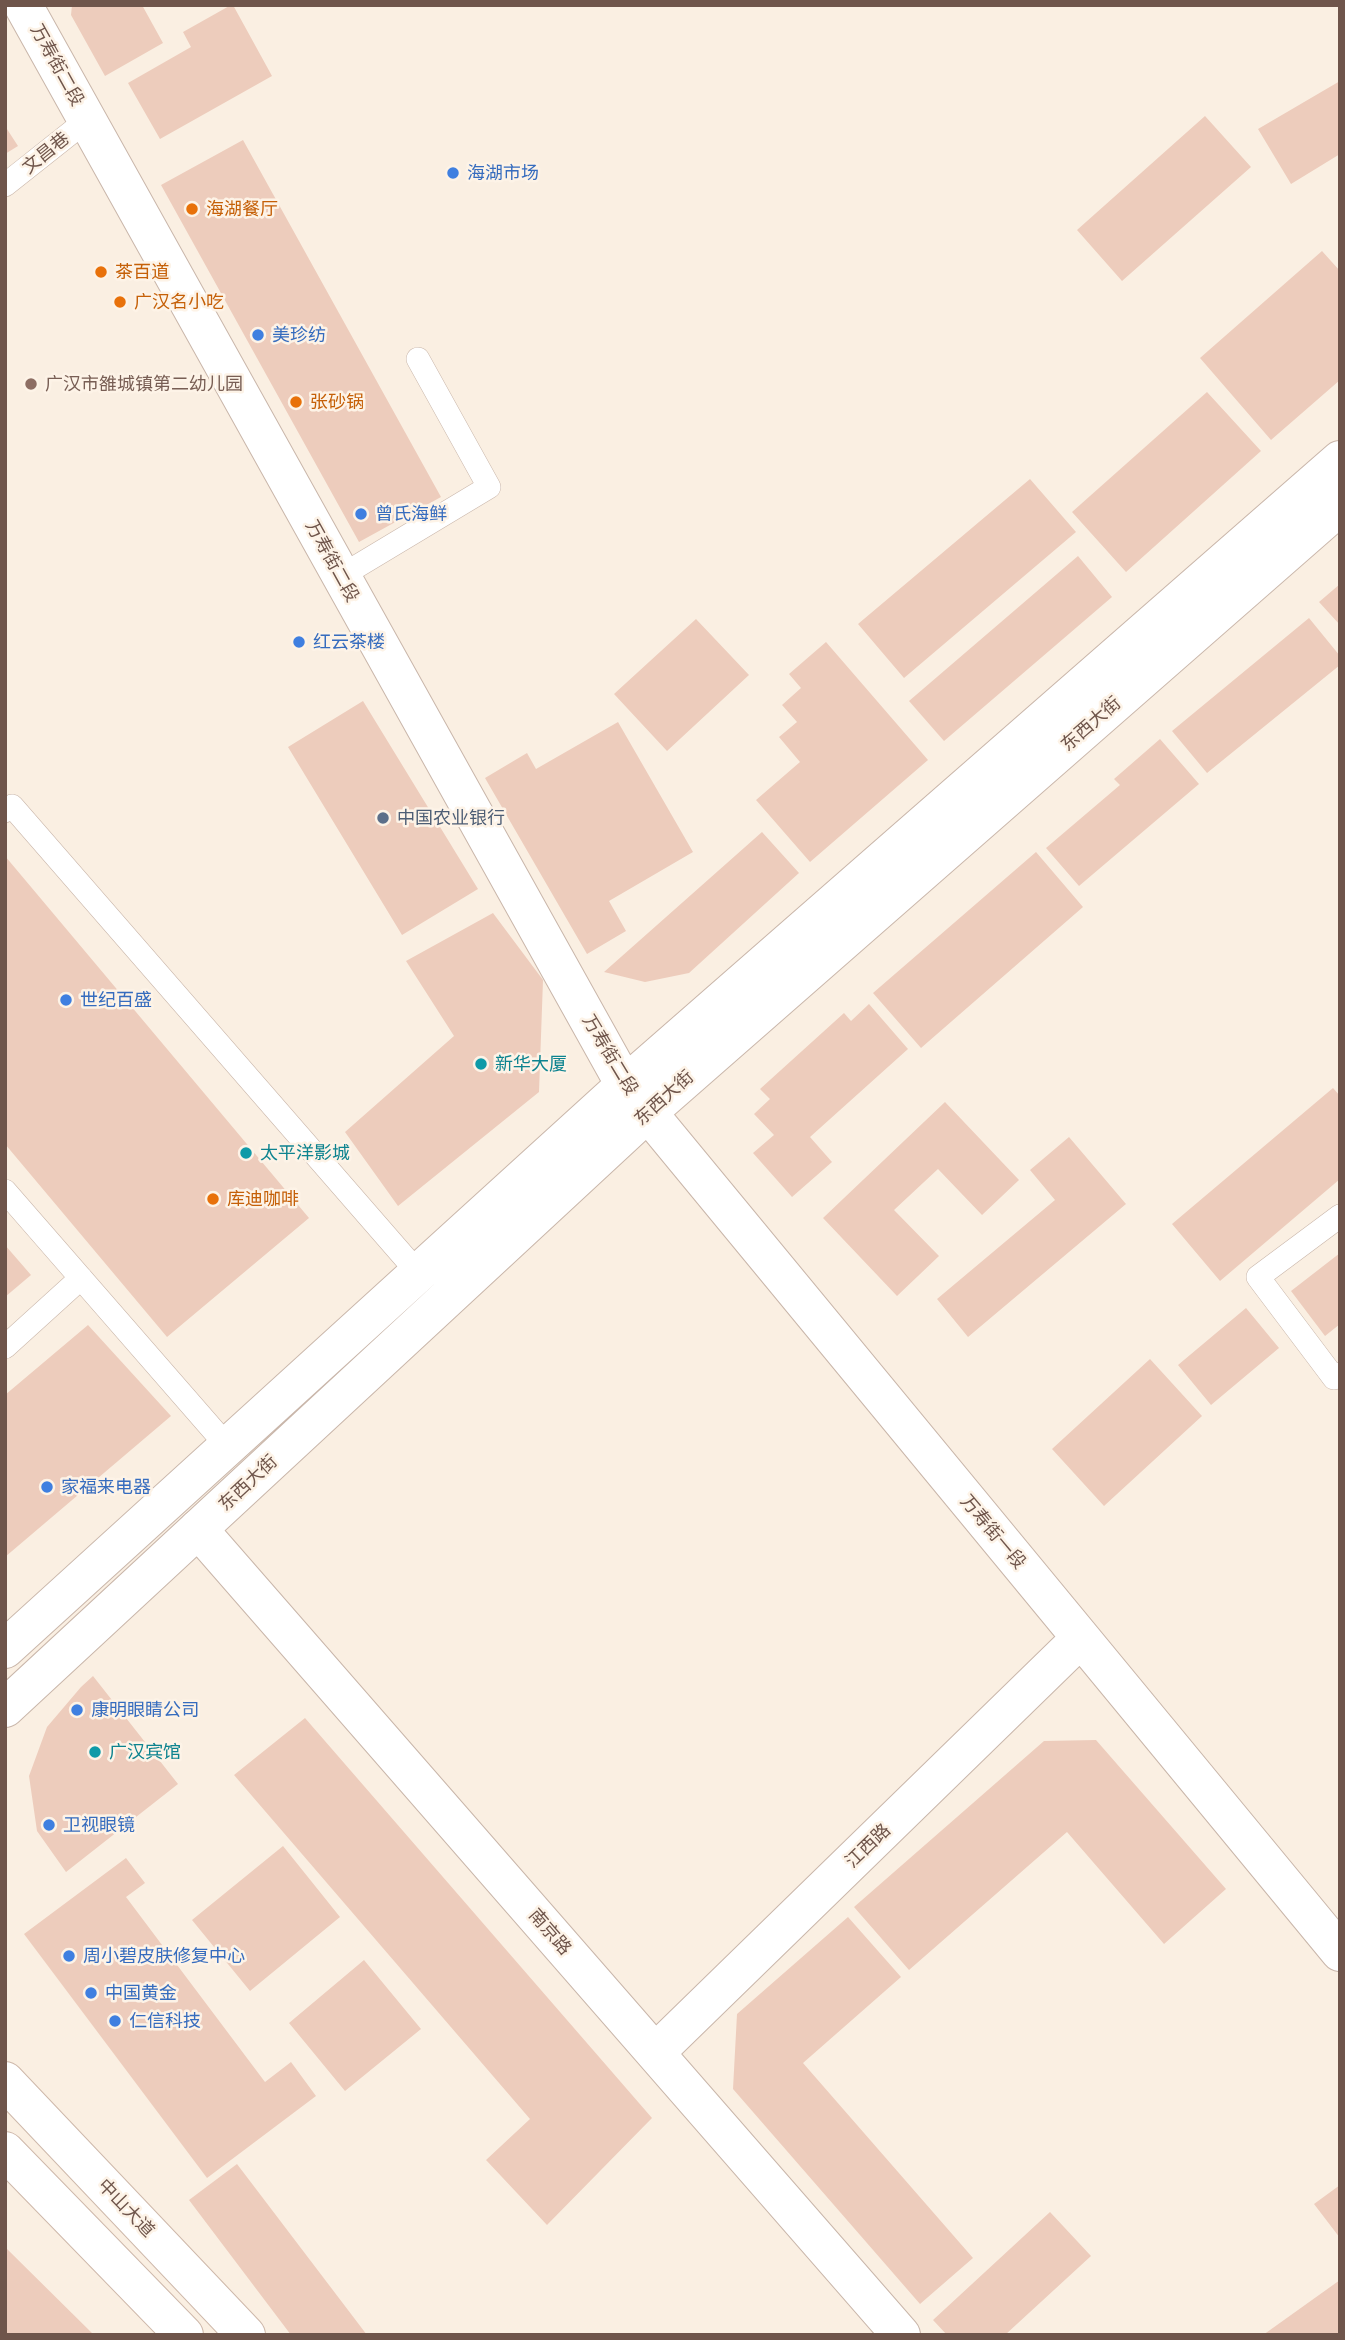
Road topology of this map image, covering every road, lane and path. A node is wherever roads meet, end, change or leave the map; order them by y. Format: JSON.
{"nodes":[{"id":1,"x":23,"y":5,"type":"edge"},
{"id":2,"x":87,"y":120,"type":"junction"},
{"id":3,"x":5,"y":185,"type":"edge"},
{"id":4,"x":418,"y":359,"type":"dead end"},
{"id":5,"x":1340,"y":460,"type":"edge"},
{"id":6,"x":1340,"y":506,"type":"edge"},
{"id":7,"x":341,"y":576,"type":"junction"},
{"id":8,"x":5,"y":811,"type":"edge"},
{"id":9,"x":636,"y":1099,"type":"junction"},
{"id":10,"x":5,"y":1191,"type":"edge"},
{"id":11,"x":1340,"y":1216,"type":"edge"},
{"id":12,"x":413,"y":1267,"type":"dead end"},
{"id":13,"x":81,"y":1278,"type":"junction"},
{"id":14,"x":5,"y":1347,"type":"edge"},
{"id":15,"x":1340,"y":1374,"type":"edge"},
{"id":16,"x":228,"y":1447,"type":"junction"},
{"id":17,"x":198,"y":1529,"type":"junction"},
{"id":18,"x":1081,"y":1639,"type":"junction"},
{"id":19,"x":5,"y":1649,"type":"edge"},
{"id":20,"x":5,"y":1708,"type":"edge"},
{"id":21,"x":1340,"y":1952,"type":"edge"},
{"id":22,"x":655,"y":2053,"type":"junction"},
{"id":23,"x":5,"y":2081,"type":"edge"},
{"id":24,"x":5,"y":2151,"type":"edge"},
{"id":25,"x":184,"y":2335,"type":"edge"},
{"id":26,"x":246,"y":2335,"type":"edge"},
{"id":27,"x":901,"y":2335,"type":"edge"}],
"edges":[{"from":1,"to":2,"type":"street","name":"万寿街二段"},
{"from":2,"to":3,"type":"lane","name":"文昌巷"},
{"from":2,"to":7,"type":"street","name":"万寿街二段"},
{"from":4,"to":7,"type":"lane"},
{"from":5,"to":9,"type":"street","name":"东西大街"},
{"from":6,"to":9,"type":"street","name":"东西大街"},
{"from":7,"to":9,"type":"street","name":"万寿街二段"},
{"from":8,"to":12,"type":"lane"},
{"from":9,"to":16,"type":"street","name":"东西大街"},
{"from":9,"to":17,"type":"street","name":"东西大街"},
{"from":9,"to":18,"type":"street","name":"万寿街一段"},
{"from":10,"to":13,"type":"lane"},
{"from":11,"to":15,"type":"lane"},
{"from":13,"to":14,"type":"lane"},
{"from":13,"to":16,"type":"lane"},
{"from":16,"to":19,"type":"street","name":"东西大街"},
{"from":17,"to":20,"type":"street","name":"东西大街"},
{"from":17,"to":22,"type":"street","name":"南京路"},
{"from":18,"to":21,"type":"street","name":"万寿街一段"},
{"from":18,"to":22,"type":"street","name":"江西路"},
{"from":22,"to":27,"type":"street","name":"南京路"},
{"from":23,"to":26,"type":"street","name":"中山大道"},
{"from":24,"to":25,"type":"street"}]}
